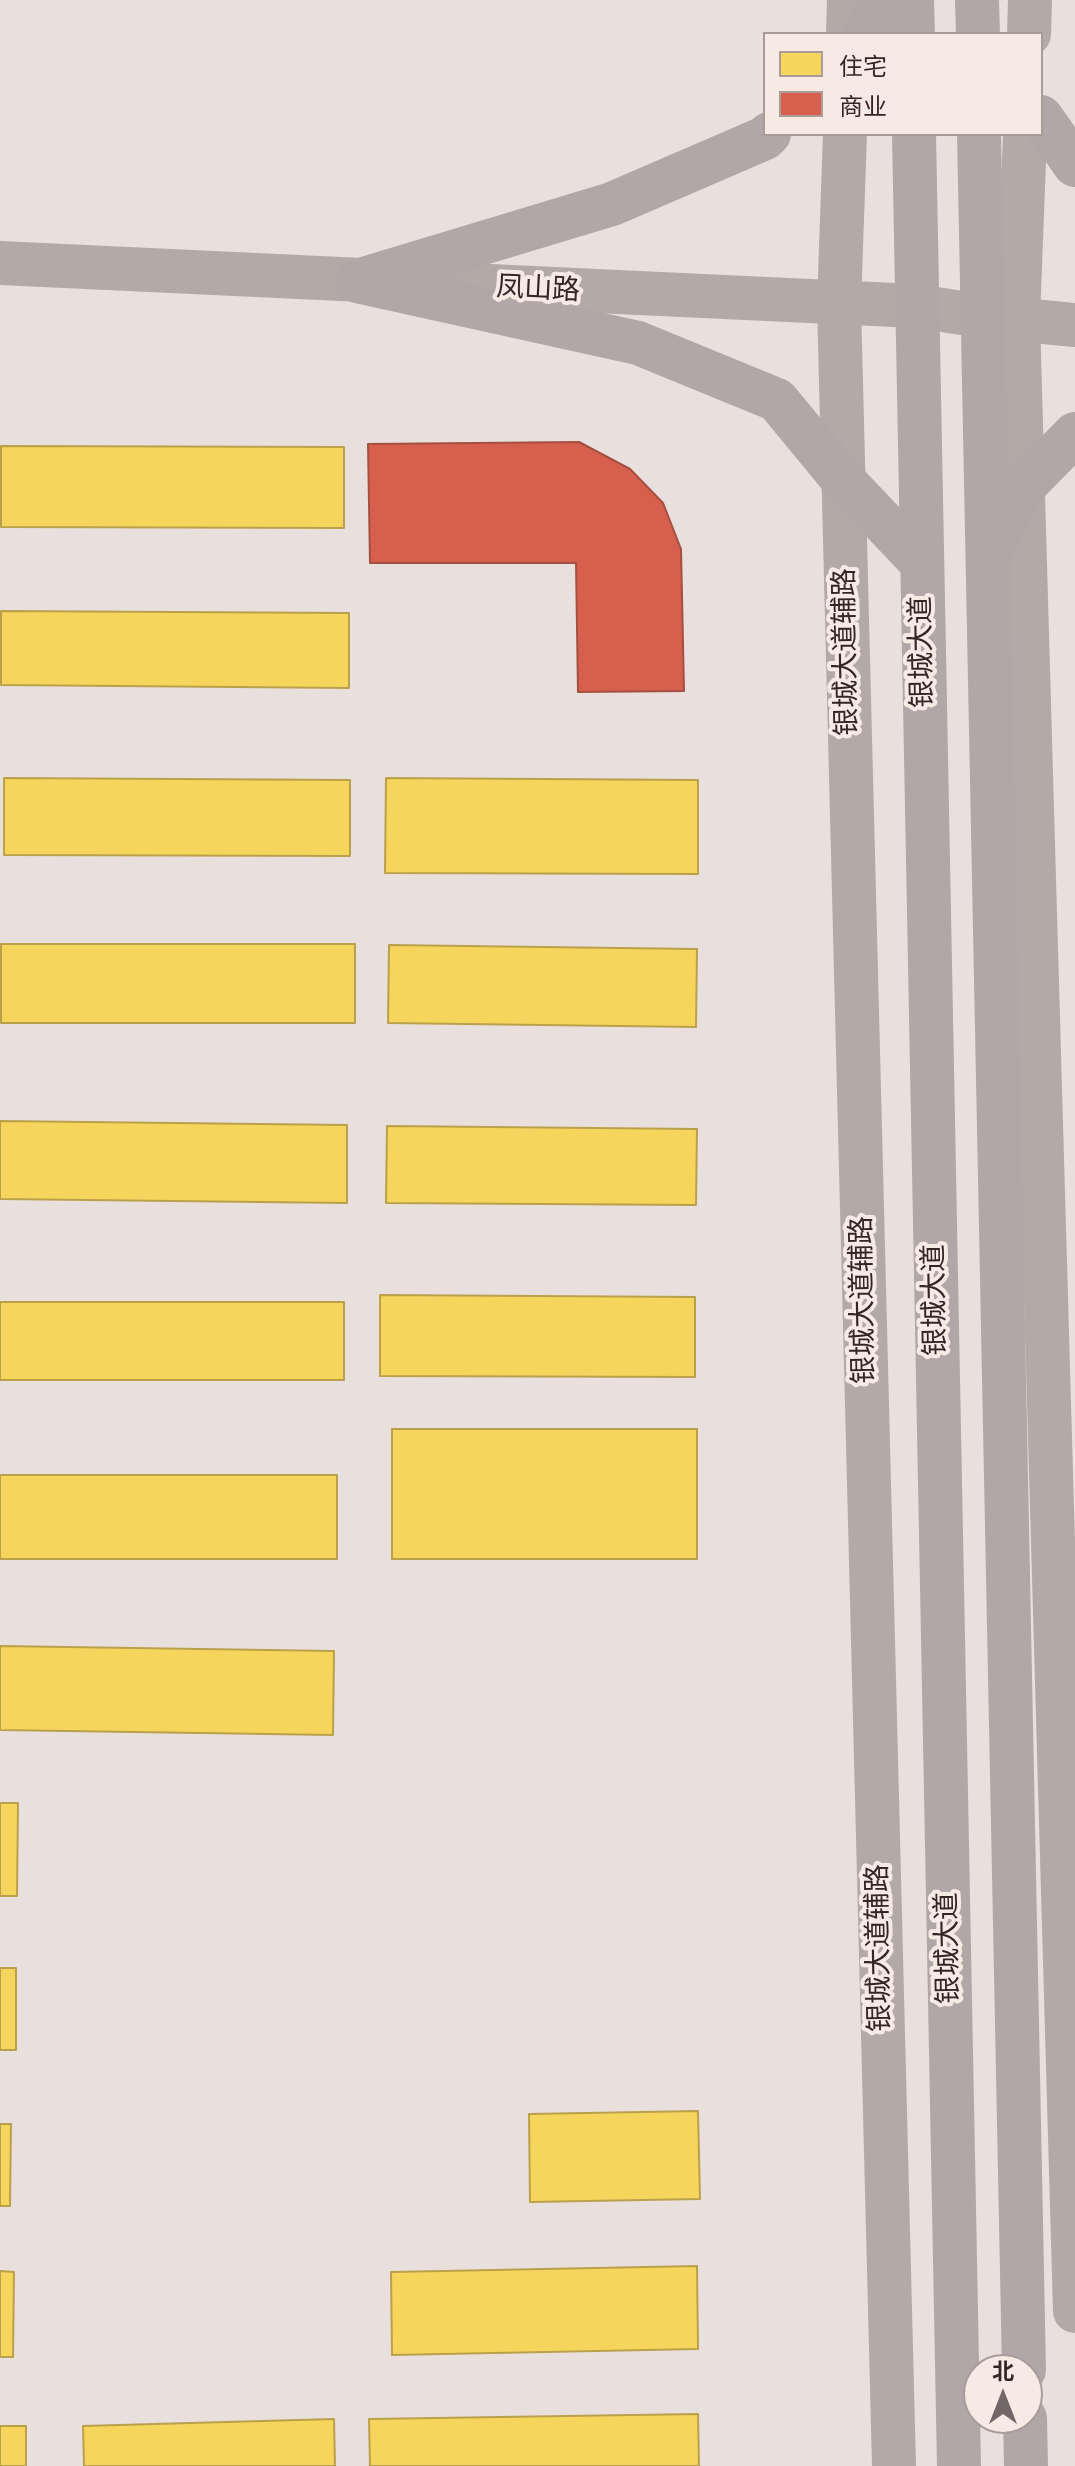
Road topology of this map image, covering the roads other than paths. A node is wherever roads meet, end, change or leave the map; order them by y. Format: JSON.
{"nodes":[{"id":1,"x":849,"y":0,"type":"edge"},
{"id":2,"x":888,"y":0,"type":"edge"},
{"id":3,"x":912,"y":0,"type":"edge"},
{"id":4,"x":1030,"y":0,"type":"edge"},
{"id":5,"x":848,"y":32,"type":"edge"},
{"id":6,"x":865,"y":32,"type":"edge"},
{"id":7,"x":913,"y":32,"type":"edge"},
{"id":8,"x":1029,"y":32,"type":"edge"},
{"id":9,"x":1043,"y":120,"type":"edge"},
{"id":10,"x":767,"y":136,"type":"edge"},
{"id":11,"x":845,"y":136,"type":"edge"},
{"id":12,"x":914,"y":136,"type":"edge"},
{"id":13,"x":979,"y":136,"type":"edge"},
{"id":14,"x":1025,"y":136,"type":"edge"},
{"id":15,"x":1075,"y":165,"type":"edge"},
{"id":16,"x":0,"y":263,"type":"edge"},
{"id":17,"x":357,"y":281,"type":"junction"},
{"id":18,"x":839,"y":304,"type":"junction"},
{"id":19,"x":916,"y":306,"type":"junction"},
{"id":20,"x":1000,"y":318,"type":"junction"},
{"id":21,"x":1075,"y":325,"type":"edge"},
{"id":22,"x":1075,"y":434,"type":"edge"},
{"id":23,"x":843,"y":480,"type":"junction"},
{"id":24,"x":1023,"y":487,"type":"junction"},
{"id":25,"x":987,"y":557,"type":"junction"},
{"id":26,"x":921,"y":562,"type":"junction"},
{"id":27,"x":1075,"y":2311,"type":"edge"},
{"id":28,"x":1024,"y":2354,"type":"edge"},
{"id":29,"x":1025,"y":2434,"type":"edge"},
{"id":30,"x":894,"y":2466,"type":"edge"},
{"id":31,"x":959,"y":2466,"type":"edge"},
{"id":32,"x":1026,"y":2466,"type":"edge"}],
"edges":[{"from":1,"to":5,"type":"street"},
{"from":2,"to":6,"type":"main road"},
{"from":3,"to":7,"type":"main road"},
{"from":4,"to":8,"type":"street"},
{"from":9,"to":15,"type":"main road"},
{"from":10,"to":17,"type":"main road"},
{"from":11,"to":18,"type":"street","name":"银城大道辅路"},
{"from":12,"to":19,"type":"main road","name":"银城大道"},
{"from":13,"to":20,"type":"main road"},
{"from":14,"to":20,"type":"street"},
{"from":16,"to":17,"type":"street","name":"凤山路"},
{"from":17,"to":18,"type":"street","name":"凤山路"},
{"from":17,"to":23,"type":"main road"},
{"from":18,"to":19,"type":"street","name":"凤山路"},
{"from":18,"to":23,"type":"street","name":"银城大道辅路"},
{"from":19,"to":20,"type":"street","name":"凤山路"},
{"from":19,"to":26,"type":"main road","name":"银城大道"},
{"from":20,"to":21,"type":"street","name":"凤山路"},
{"from":20,"to":24,"type":"street"},
{"from":20,"to":25,"type":"main road"},
{"from":22,"to":24,"type":"main road"},
{"from":23,"to":26,"type":"main road"},
{"from":23,"to":30,"type":"street","name":"银城大道辅路"},
{"from":24,"to":25,"type":"main road"},
{"from":24,"to":27,"type":"street"},
{"from":25,"to":28,"type":"main road"},
{"from":26,"to":31,"type":"main road","name":"银城大道"},
{"from":29,"to":32,"type":"main road"}]}
